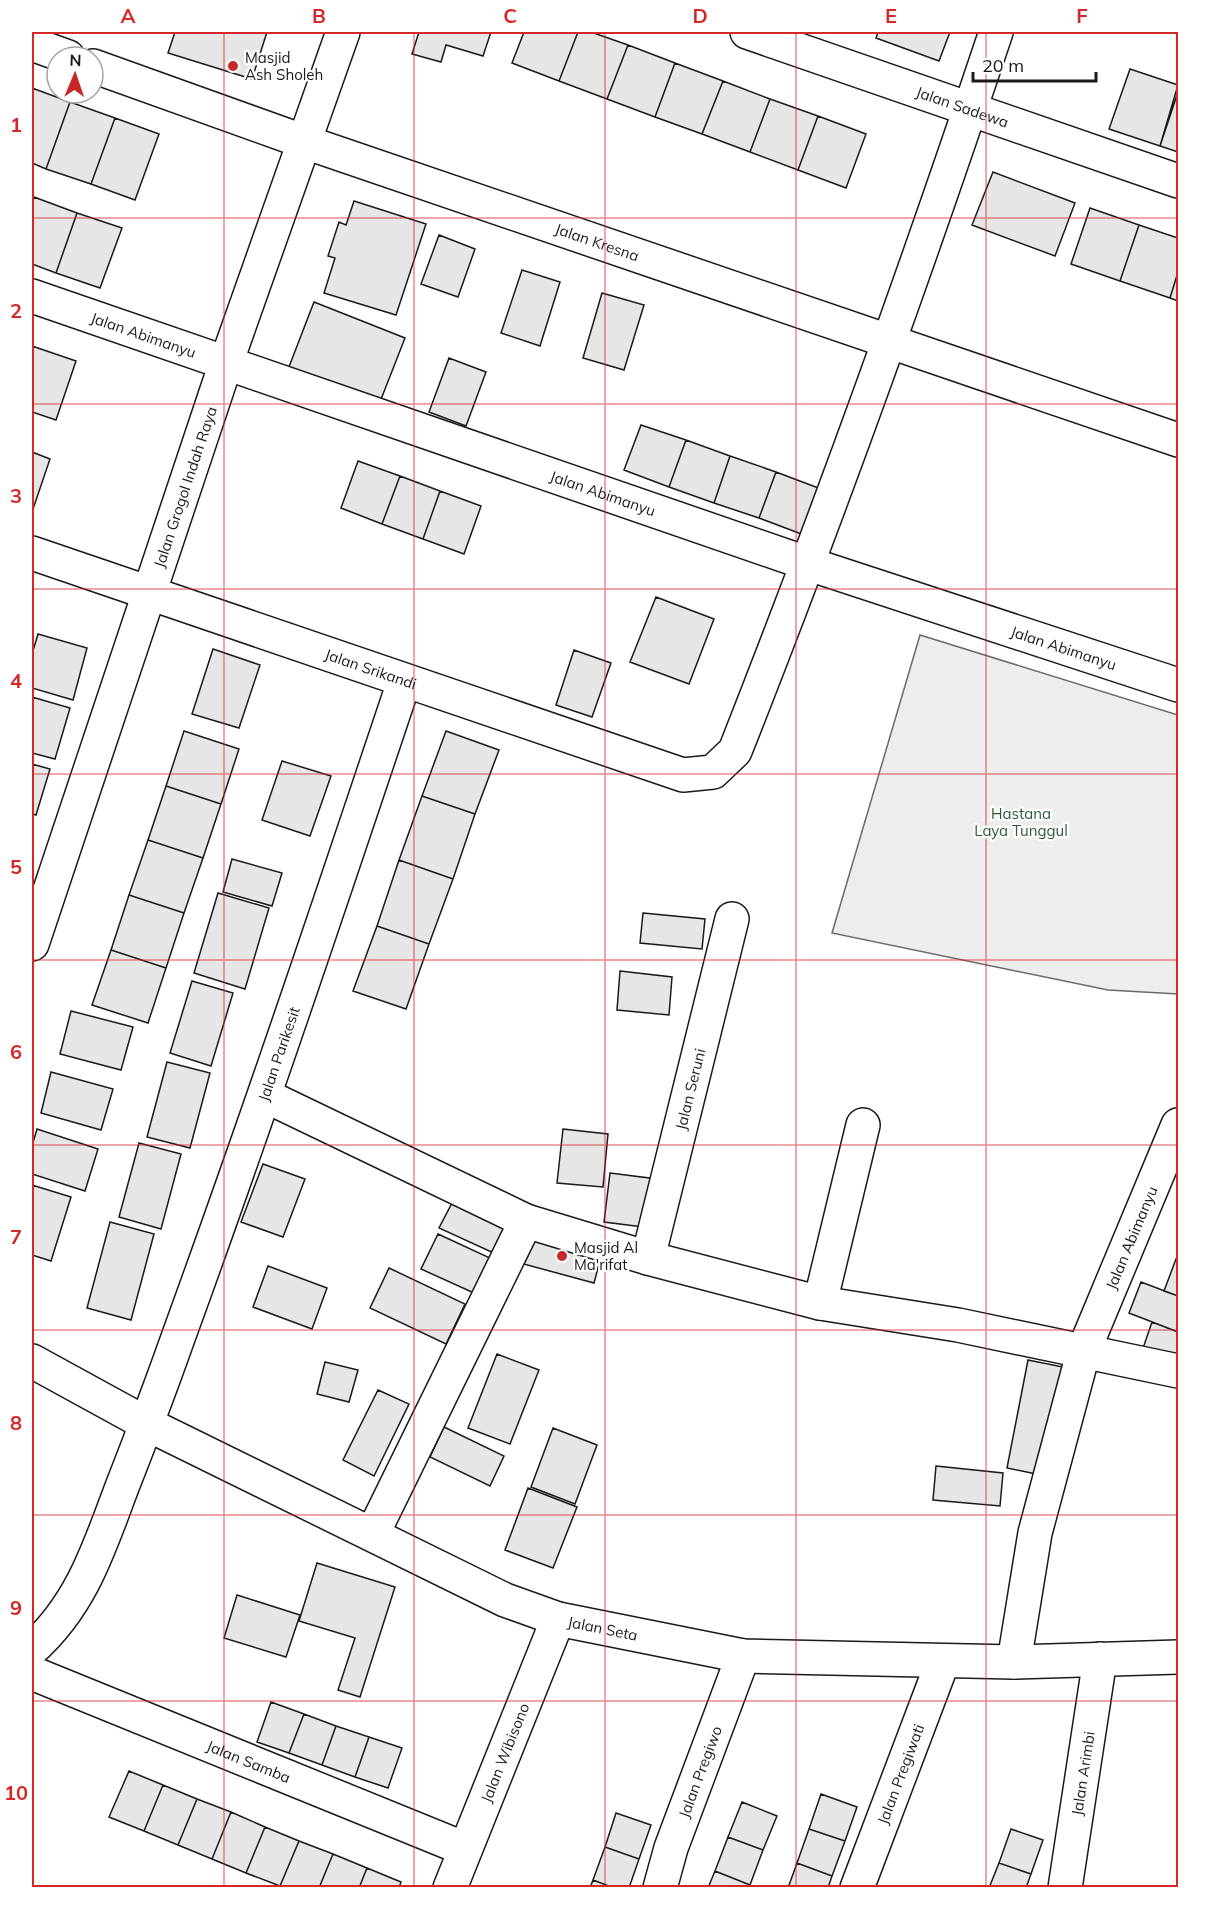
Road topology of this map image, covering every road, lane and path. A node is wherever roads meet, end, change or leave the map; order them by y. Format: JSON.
{"nodes":[{"id":1,"x":343,"y":32,"type":"edge"},
{"id":2,"x":747,"y":32,"type":"edge"},
{"id":3,"x":996,"y":32,"type":"edge"},
{"id":4,"x":105,"y":70,"type":"edge"},
{"id":5,"x":970,"y":109,"type":"junction"},
{"id":6,"x":305,"y":142,"type":"junction"},
{"id":7,"x":1179,"y":181,"type":"edge"},
{"id":8,"x":32,"y":296,"type":"edge"},
{"id":9,"x":890,"y":343,"type":"junction"},
{"id":10,"x":226,"y":363,"type":"junction"},
{"id":11,"x":1179,"y":440,"type":"edge"},
{"id":12,"x":32,"y":553,"type":"edge"},
{"id":13,"x":809,"y":564,"type":"junction"},
{"id":14,"x":148,"y":592,"type":"junction"},
{"id":15,"x":404,"y":682,"type":"junction"},
{"id":16,"x":1179,"y":685,"type":"edge"},
{"id":17,"x":732,"y":919,"type":"dead end"},
{"id":18,"x":32,"y":944,"type":"edge"},
{"id":19,"x":266,"y":1096,"type":"junction"},
{"id":20,"x":863,"y":1125,"type":"dead end"},
{"id":21,"x":1179,"y":1125,"type":"edge"},
{"id":22,"x":526,"y":1221,"type":"junction"},
{"id":23,"x":648,"y":1258,"type":"junction"},
{"id":24,"x":820,"y":1303,"type":"junction"},
{"id":25,"x":1084,"y":1350,"type":"junction"},
{"id":26,"x":32,"y":1361,"type":"edge"},
{"id":27,"x":1179,"y":1371,"type":"edge"},
{"id":28,"x":147,"y":1424,"type":"junction"},
{"id":29,"x":373,"y":1533,"type":"junction"},
{"id":30,"x":558,"y":1619,"type":"junction"},
{"id":31,"x":32,"y":1649,"type":"edge"},
{"id":32,"x":743,"y":1656,"type":"junction"},
{"id":33,"x":1179,"y":1657,"type":"edge"},
{"id":34,"x":1100,"y":1659,"type":"junction"},
{"id":35,"x":943,"y":1661,"type":"junction"},
{"id":36,"x":1014,"y":1662,"type":"junction"},
{"id":37,"x":32,"y":1672,"type":"edge"},
{"id":38,"x":465,"y":1849,"type":"junction"},
{"id":39,"x":450,"y":1887,"type":"edge"},
{"id":40,"x":660,"y":1887,"type":"edge"},
{"id":41,"x":857,"y":1887,"type":"edge"},
{"id":42,"x":1065,"y":1887,"type":"edge"}],
"edges":[{"from":1,"to":6,"type":"street","name":"Jalan Grogol Indah Raya"},
{"from":2,"to":5,"type":"street","name":"Jalan Sadewa"},
{"from":3,"to":5,"type":"street"},
{"from":4,"to":6,"type":"street","name":"Jalan Kresna"},
{"from":5,"to":7,"type":"street","name":"Jalan Sadewa"},
{"from":5,"to":9,"type":"street"},
{"from":6,"to":9,"type":"street","name":"Jalan Kresna"},
{"from":6,"to":10,"type":"street","name":"Jalan Grogol Indah Raya"},
{"from":8,"to":10,"type":"street","name":"Jalan Abimanyu"},
{"from":9,"to":11,"type":"street","name":"Jalan Kresna"},
{"from":9,"to":13,"type":"street"},
{"from":10,"to":13,"type":"street","name":"Jalan Abimanyu"},
{"from":10,"to":14,"type":"street","name":"Jalan Grogol Indah Raya"},
{"from":12,"to":14,"type":"street","name":"Jalan Srikandi"},
{"from":13,"to":15,"type":"street","name":"Jalan Srikandi"},
{"from":13,"to":16,"type":"street","name":"Jalan Abimanyu"},
{"from":14,"to":15,"type":"street","name":"Jalan Srikandi"},
{"from":14,"to":18,"type":"street","name":"Jalan Grogol Indah Raya"},
{"from":15,"to":19,"type":"street","name":"Jalan Parikesit"},
{"from":17,"to":23,"type":"street","name":"Jalan Seruni"},
{"from":19,"to":22,"type":"street"},
{"from":19,"to":28,"type":"street","name":"Jalan Parikesit"},
{"from":20,"to":24,"type":"street"},
{"from":21,"to":25,"type":"street","name":"Jalan Abimanyu"},
{"from":22,"to":23,"type":"street"},
{"from":22,"to":29,"type":"street"},
{"from":23,"to":24,"type":"street"},
{"from":24,"to":25,"type":"street"},
{"from":25,"to":27,"type":"street"},
{"from":25,"to":36,"type":"street","name":"Jalan Abimanyu"},
{"from":26,"to":28,"type":"street","name":"Jalan Seta"},
{"from":28,"to":29,"type":"street","name":"Jalan Seta"},
{"from":28,"to":31,"type":"street","name":"Jalan Parikesit"},
{"from":29,"to":30,"type":"street","name":"Jalan Seta"},
{"from":30,"to":32,"type":"street","name":"Jalan Seta"},
{"from":30,"to":38,"type":"street","name":"Jalan Wibisono"},
{"from":32,"to":35,"type":"street","name":"Jalan Seta"},
{"from":32,"to":40,"type":"street","name":"Jalan Pregiwo"},
{"from":33,"to":34,"type":"street","name":"Jalan Seta"},
{"from":34,"to":36,"type":"street","name":"Jalan Seta"},
{"from":34,"to":42,"type":"street","name":"Jalan Arimbi"},
{"from":35,"to":36,"type":"street","name":"Jalan Seta"},
{"from":35,"to":41,"type":"street","name":"Jalan Pregiwati"},
{"from":37,"to":38,"type":"street","name":"Jalan Samba"},
{"from":38,"to":39,"type":"street","name":"Jalan Wibisono"}]}
